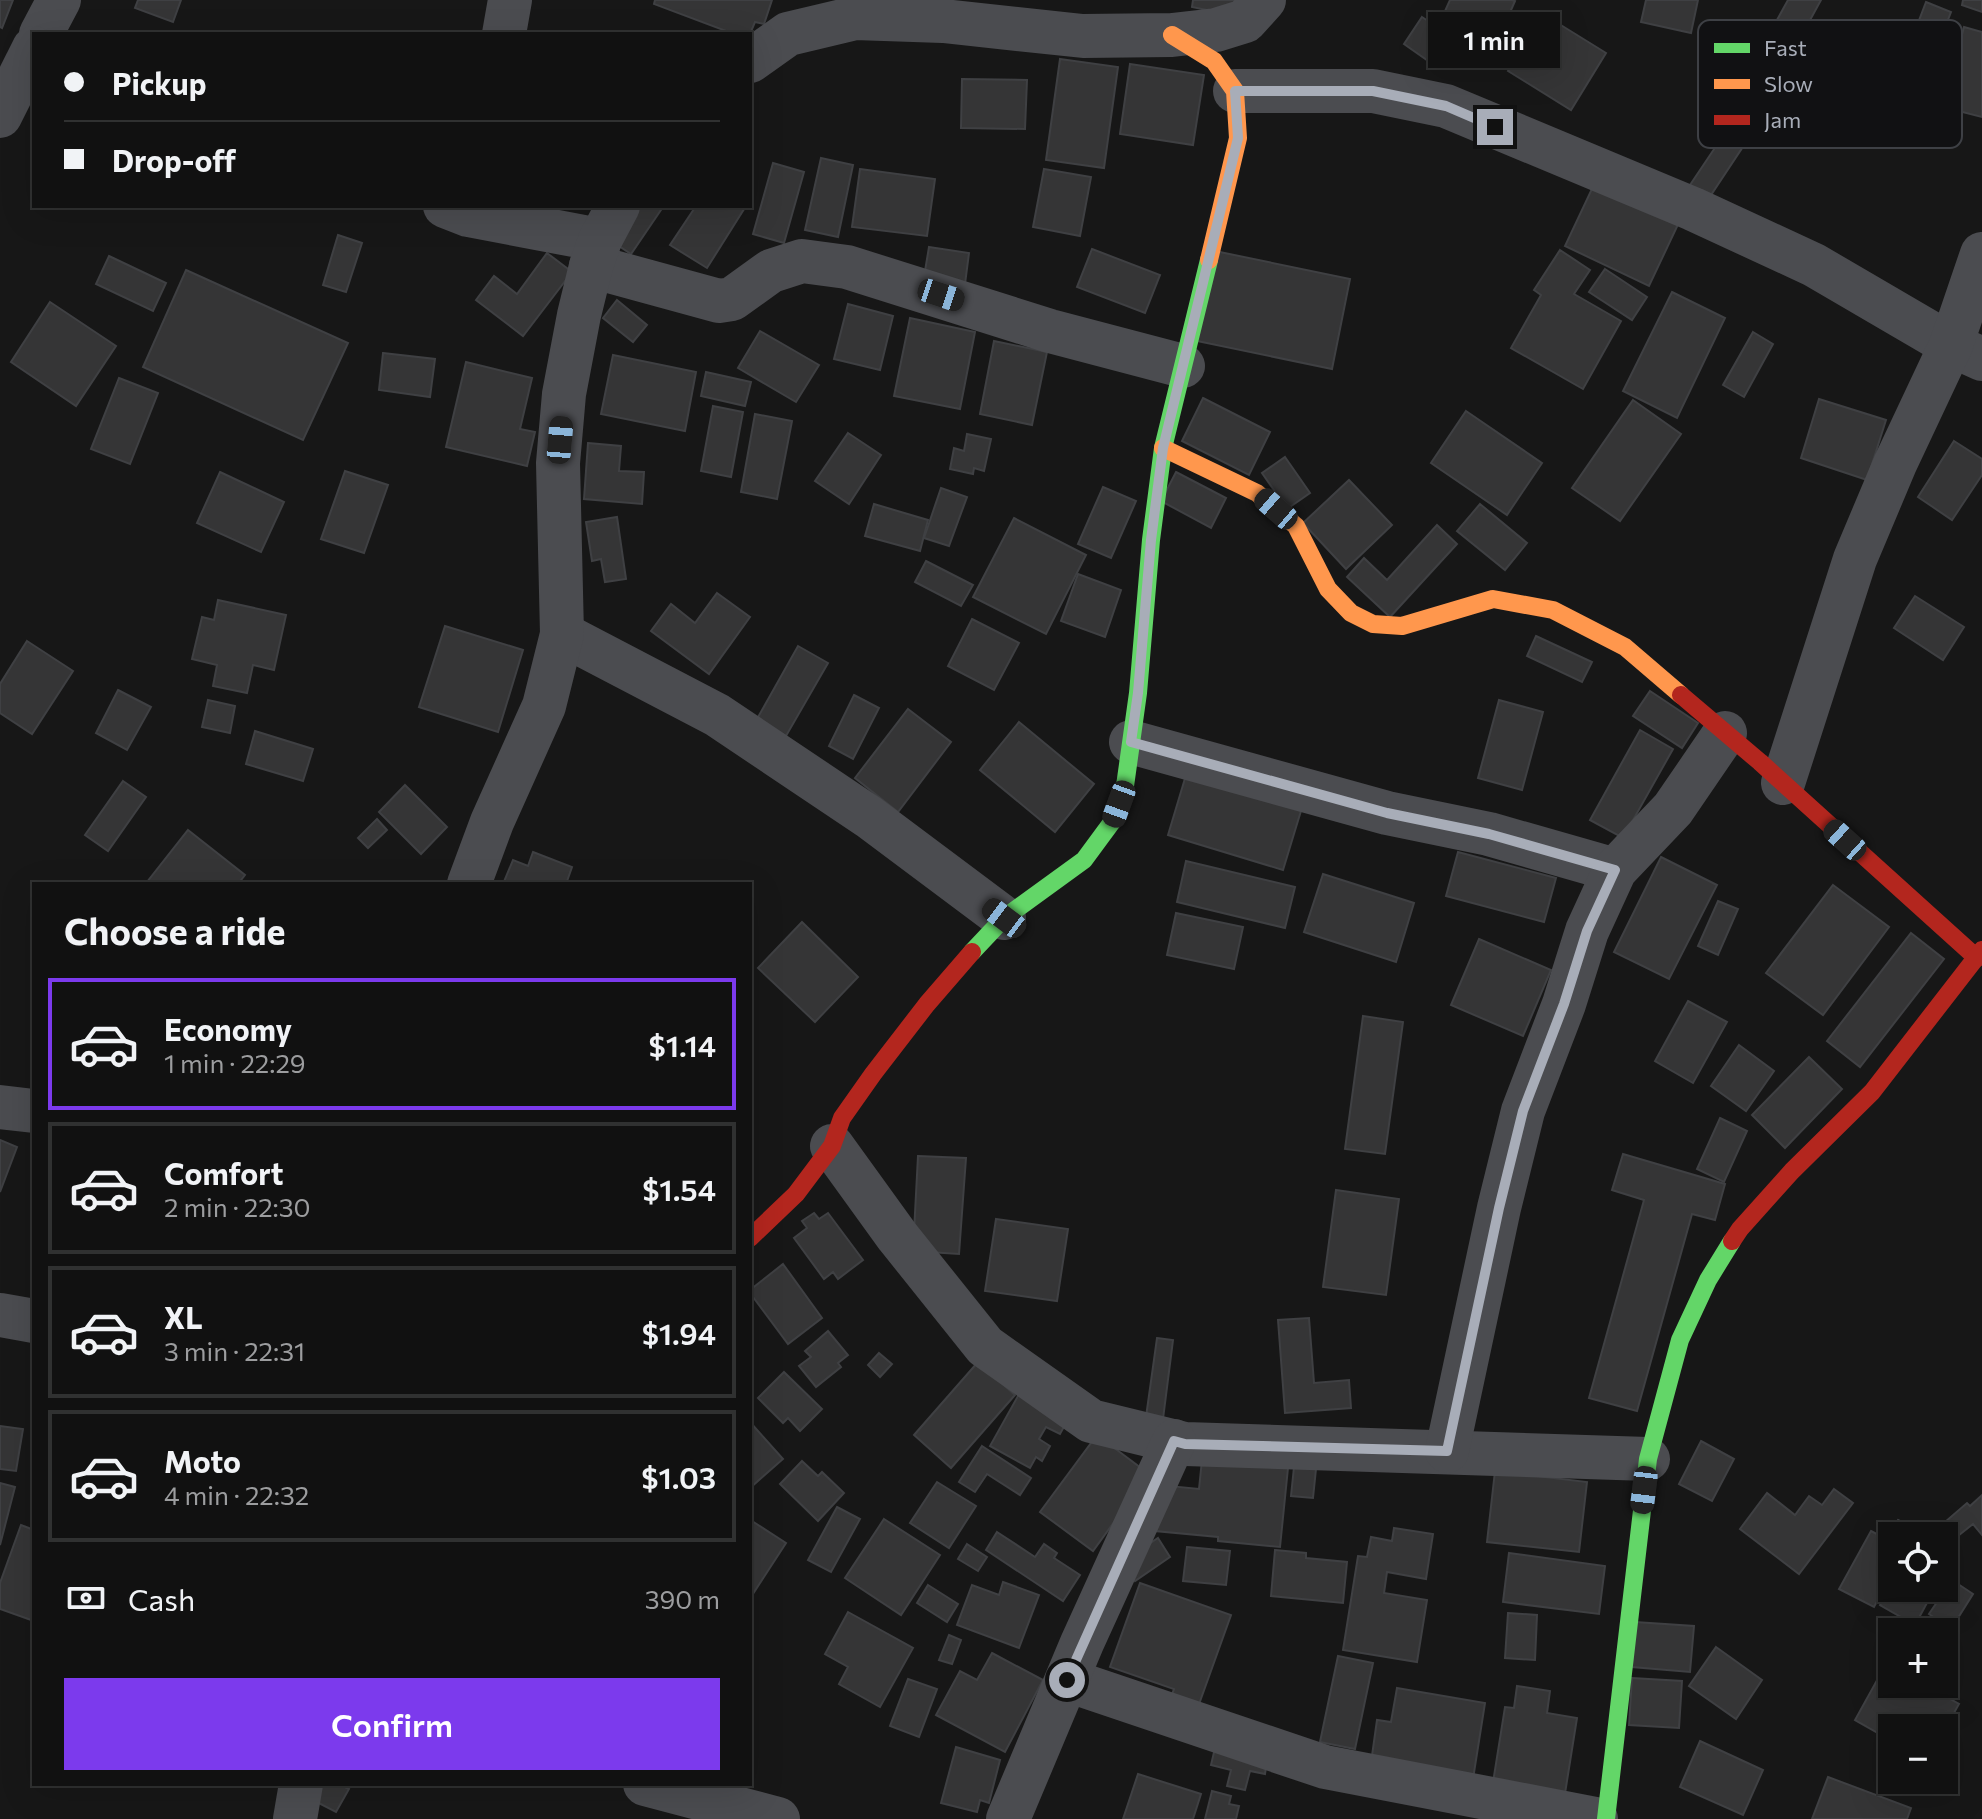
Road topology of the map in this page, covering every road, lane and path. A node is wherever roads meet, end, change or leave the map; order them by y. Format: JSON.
{"nodes":[{"id":1,"x":59,"y":0,"type":"edge"},
{"id":2,"x":510,"y":0,"type":"edge"},
{"id":3,"x":1264,"y":0,"type":"edge"},
{"id":4,"x":44,"y":32,"type":"edge"},
{"id":5,"x":504,"y":32,"type":"edge"},
{"id":6,"x":1172,"y":35,"type":"junction"},
{"id":7,"x":32,"y":57,"type":"edge"},
{"id":8,"x":752,"y":60,"type":"edge"},
{"id":9,"x":1235,"y":91,"type":"junction"},
{"id":10,"x":0,"y":116,"type":"edge"},
{"id":11,"x":461,"y":209,"type":"edge"},
{"id":12,"x":603,"y":237,"type":"edge"},
{"id":13,"x":1982,"y":254,"type":"edge"},
{"id":14,"x":1966,"y":352,"type":"edge"},
{"id":15,"x":1183,"y":366,"type":"junction"},
{"id":16,"x":1163,"y":448,"type":"junction"},
{"id":17,"x":562,"y":634,"type":"junction"},
{"id":18,"x":1725,"y":733,"type":"junction"},
{"id":19,"x":1131,"y":742,"type":"junction"},
{"id":20,"x":1783,"y":783,"type":"junction"},
{"id":21,"x":1615,"y":870,"type":"junction"},
{"id":22,"x":470,"y":882,"type":"edge"},
{"id":23,"x":1004,"y":918,"type":"junction"},
{"id":24,"x":1980,"y":954,"type":"edge"},
{"id":25,"x":0,"y":1107,"type":"edge"},
{"id":26,"x":32,"y":1111,"type":"edge"},
{"id":27,"x":832,"y":1146,"type":"junction"},
{"id":28,"x":752,"y":1236,"type":"edge"},
{"id":29,"x":0,"y":1315,"type":"edge"},
{"id":30,"x":32,"y":1321,"type":"edge"},
{"id":31,"x":1174,"y":1441,"type":"junction"},
{"id":32,"x":1447,"y":1451,"type":"junction"},
{"id":33,"x":1648,"y":1459,"type":"junction"},
{"id":34,"x":1067,"y":1680,"type":"junction"},
{"id":35,"x":301,"y":1786,"type":"edge"},
{"id":36,"x":653,"y":1786,"type":"edge"},
{"id":37,"x":295,"y":1819,"type":"edge"},
{"id":38,"x":778,"y":1819,"type":"edge"},
{"id":39,"x":1008,"y":1819,"type":"edge"},
{"id":40,"x":1596,"y":1819,"type":"edge"},
{"id":41,"x":1606,"y":1819,"type":"edge"}],
"edges":[{"from":1,"to":4,"type":"street"},
{"from":2,"to":5,"type":"street"},
{"from":3,"to":6,"type":"street"},
{"from":6,"to":8,"type":"street"},
{"from":6,"to":9,"type":"street"},
{"from":7,"to":10,"type":"street"},
{"from":9,"to":14,"type":"street"},
{"from":9,"to":15,"type":"street"},
{"from":11,"to":12,"type":"street"},
{"from":12,"to":15,"type":"street"},
{"from":12,"to":17,"type":"street"},
{"from":13,"to":14,"type":"street"},
{"from":14,"to":20,"type":"street"},
{"from":15,"to":16,"type":"street"},
{"from":16,"to":18,"type":"street"},
{"from":16,"to":19,"type":"street"},
{"from":17,"to":22,"type":"street"},
{"from":17,"to":23,"type":"street"},
{"from":18,"to":20,"type":"street"},
{"from":18,"to":21,"type":"street"},
{"from":19,"to":21,"type":"street"},
{"from":19,"to":23,"type":"street"},
{"from":20,"to":24,"type":"street"},
{"from":21,"to":32,"type":"street"},
{"from":23,"to":27,"type":"street"},
{"from":24,"to":33,"type":"street"},
{"from":25,"to":26,"type":"street"},
{"from":27,"to":28,"type":"street"},
{"from":27,"to":31,"type":"street"},
{"from":29,"to":30,"type":"street"},
{"from":31,"to":32,"type":"street"},
{"from":31,"to":34,"type":"street"},
{"from":32,"to":33,"type":"street"},
{"from":33,"to":41,"type":"street"},
{"from":34,"to":39,"type":"street"},
{"from":34,"to":40,"type":"street"},
{"from":35,"to":37,"type":"street"},
{"from":36,"to":38,"type":"street"}]}
